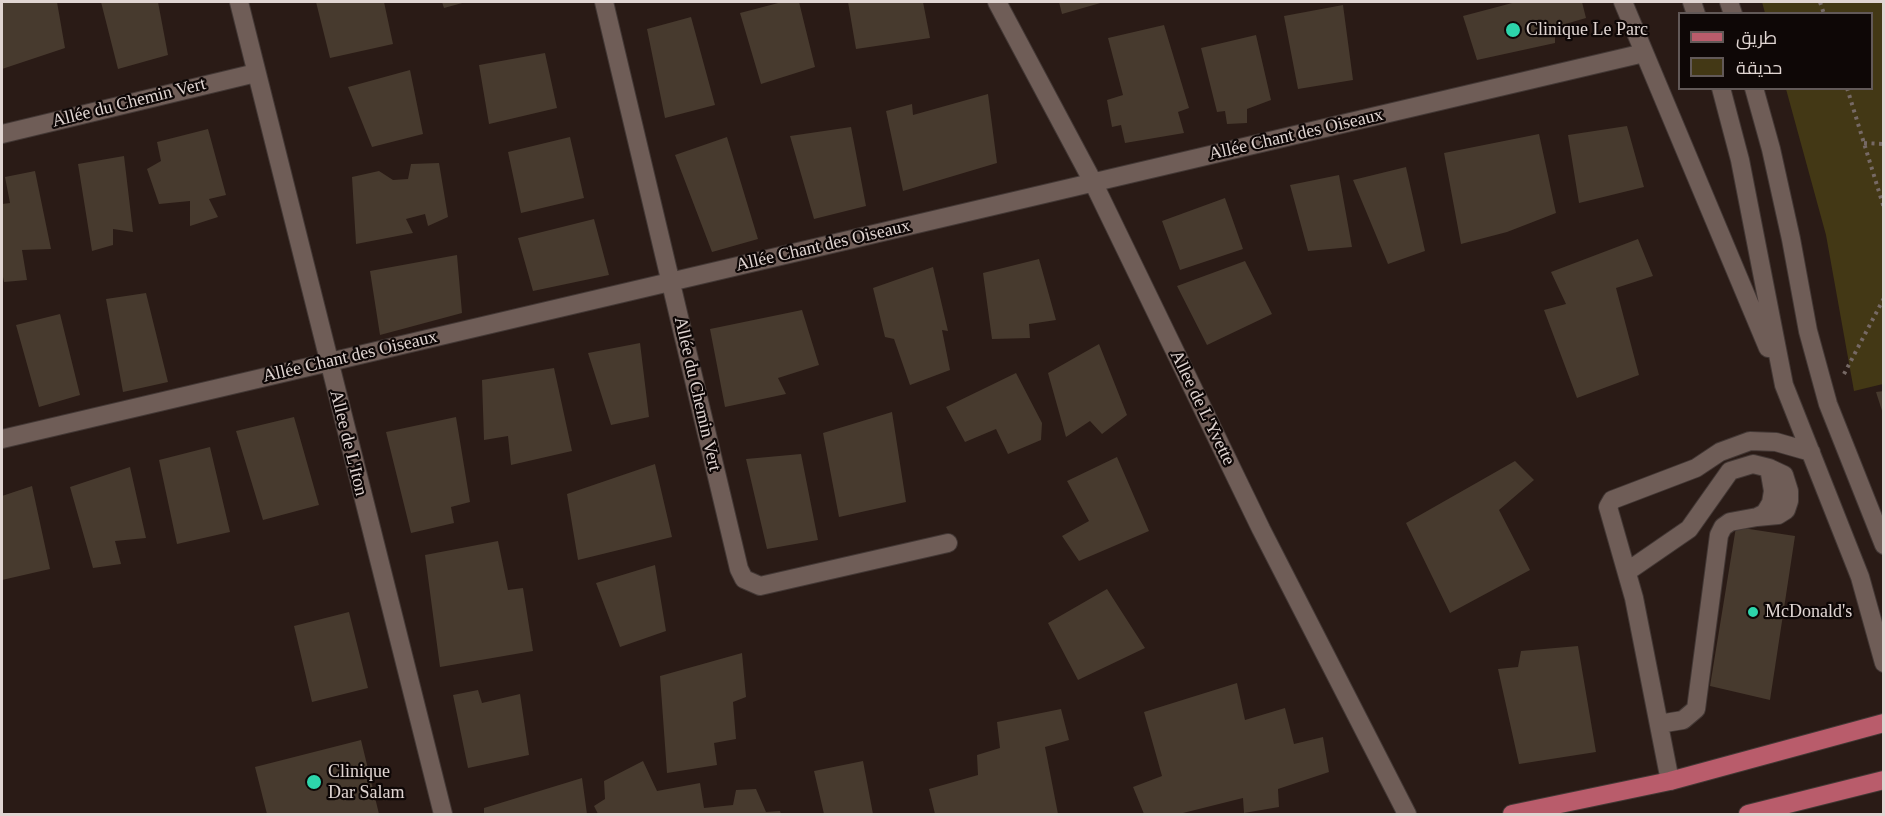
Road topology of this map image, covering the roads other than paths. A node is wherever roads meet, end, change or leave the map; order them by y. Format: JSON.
{"nodes":[{"id":1,"x":239,"y":2,"type":"edge"},
{"id":2,"x":604,"y":2,"type":"edge"},
{"id":3,"x":997,"y":2,"type":"edge"},
{"id":4,"x":1623,"y":2,"type":"edge"},
{"id":5,"x":1644,"y":53,"type":"junction"},
{"id":6,"x":256,"y":73,"type":"junction"},
{"id":7,"x":1722,"y":90,"type":"edge"},
{"id":8,"x":1755,"y":90,"type":"edge"},
{"id":9,"x":2,"y":134,"type":"edge"},
{"id":10,"x":1093,"y":182,"type":"junction"},
{"id":11,"x":670,"y":282,"type":"junction"},
{"id":12,"x":328,"y":362,"type":"junction"},
{"id":13,"x":1784,"y":385,"type":"junction"},
{"id":14,"x":2,"y":439,"type":"edge"},
{"id":15,"x":1811,"y":452,"type":"junction"},
{"id":16,"x":948,"y":543,"type":"dead end"},
{"id":17,"x":1884,"y":545,"type":"edge"},
{"id":18,"x":1628,"y":571,"type":"junction"},
{"id":19,"x":1884,"y":663,"type":"edge"},
{"id":20,"x":1884,"y":723,"type":"edge"},
{"id":21,"x":1659,"y":724,"type":"junction"},
{"id":22,"x":1884,"y":780,"type":"edge"},
{"id":23,"x":1670,"y":781,"type":"junction"},
{"id":24,"x":444,"y":814,"type":"edge"},
{"id":25,"x":1407,"y":814,"type":"edge"},
{"id":26,"x":1512,"y":814,"type":"edge"},
{"id":27,"x":1748,"y":814,"type":"edge"}],
"edges":[{"from":1,"to":6,"type":"street","name":"Allee de L'Iton"},
{"from":2,"to":11,"type":"street","name":"Allée du Chemin Vert"},
{"from":3,"to":10,"type":"street","name":"Allee de L'Yvette"},
{"from":4,"to":5,"type":"street"},
{"from":5,"to":10,"type":"street","name":"Allée Chant des Oiseaux"},
{"from":5,"to":13,"type":"street"},
{"from":6,"to":9,"type":"street","name":"Allée du Chemin Vert"},
{"from":6,"to":12,"type":"street","name":"Allee de L'Iton"},
{"from":7,"to":13,"type":"street"},
{"from":8,"to":17,"type":"street"},
{"from":10,"to":11,"type":"street","name":"Allée Chant des Oiseaux"},
{"from":10,"to":25,"type":"street","name":"Allee de L'Yvette"},
{"from":11,"to":12,"type":"street","name":"Allée Chant des Oiseaux"},
{"from":11,"to":16,"type":"street","name":"Allée du Chemin Vert"},
{"from":12,"to":14,"type":"street","name":"Allée Chant des Oiseaux"},
{"from":12,"to":24,"type":"street","name":"Allee de L'Iton"},
{"from":13,"to":15,"type":"street"},
{"from":15,"to":18,"type":"street"},
{"from":15,"to":19,"type":"street"},
{"from":18,"to":21,"type":"street"},
{"from":18,"to":21,"type":"street"},
{"from":20,"to":23,"type":"main road"},
{"from":21,"to":23,"type":"street"},
{"from":22,"to":27,"type":"main road"},
{"from":23,"to":26,"type":"main road"}]}
